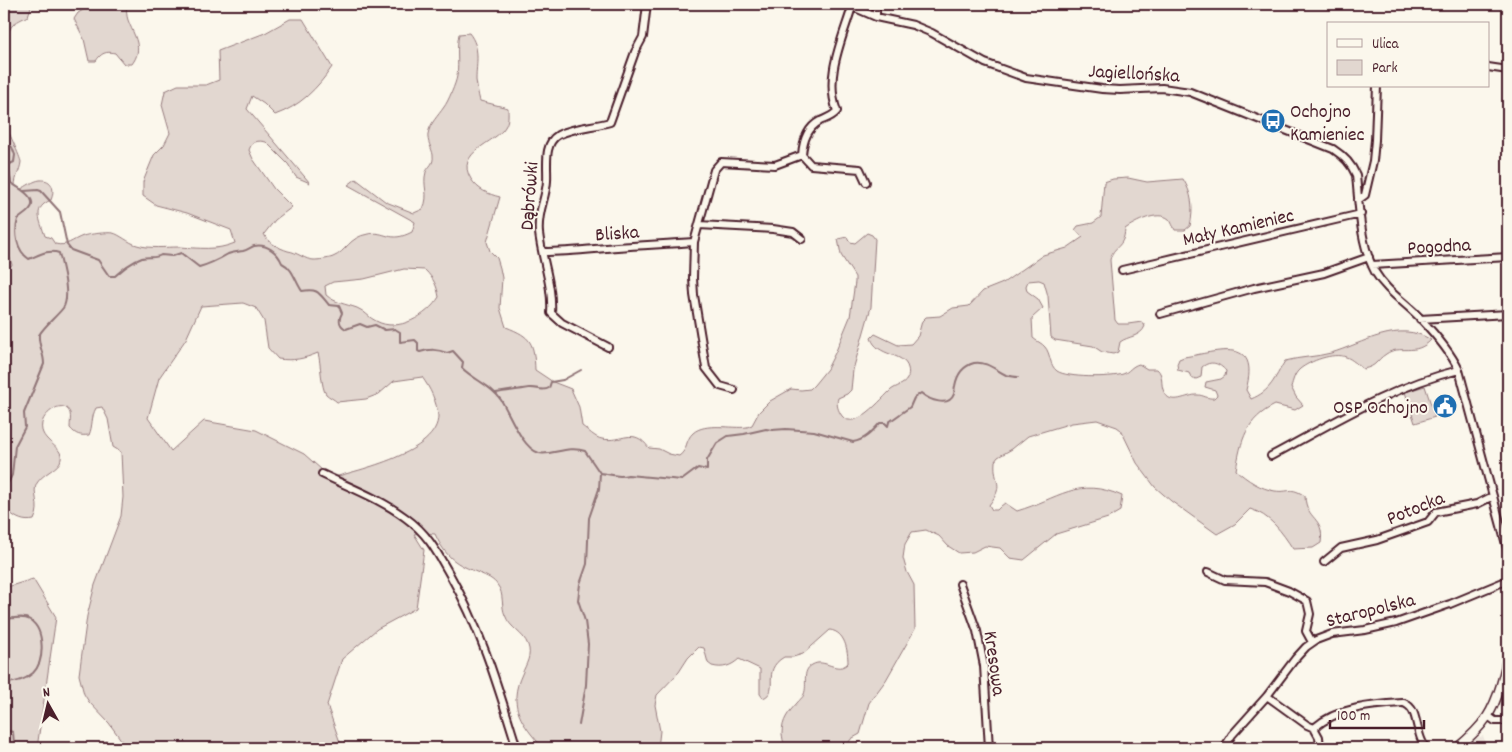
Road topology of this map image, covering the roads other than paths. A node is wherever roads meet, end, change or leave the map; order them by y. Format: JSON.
{"nodes":[{"id":1,"x":647,"y":4,"type":"edge"},
{"id":2,"x":876,"y":4,"type":"edge"},
{"id":3,"x":849,"y":5,"type":"edge"},
{"id":4,"x":876,"y":17,"type":"junction"},
{"id":5,"x":1490,"y":67,"type":"edge"},
{"id":6,"x":1508,"y":70,"type":"edge"},
{"id":7,"x":1377,"y":88,"type":"edge"},
{"id":8,"x":802,"y":155,"type":"junction"},
{"id":9,"x":866,"y":182,"type":"dead end"},
{"id":10,"x":1358,"y":200,"type":"junction"},
{"id":11,"x":1361,"y":214,"type":"junction"},
{"id":12,"x":699,"y":225,"type":"junction"},
{"id":13,"x":802,"y":239,"type":"dead end"},
{"id":14,"x":694,"y":242,"type":"junction"},
{"id":15,"x":543,"y":252,"type":"junction"},
{"id":16,"x":1369,"y":257,"type":"junction"},
{"id":17,"x":1508,"y":257,"type":"edge"},
{"id":18,"x":1372,"y":265,"type":"junction"},
{"id":19,"x":1122,"y":270,"type":"dead end"},
{"id":20,"x":1160,"y":314,"type":"dead end"},
{"id":21,"x":1508,"y":314,"type":"edge"},
{"id":22,"x":1420,"y":318,"type":"junction"},
{"id":23,"x":608,"y":347,"type":"dead end"},
{"id":24,"x":1459,"y":370,"type":"junction"},
{"id":25,"x":734,"y":390,"type":"dead end"},
{"id":26,"x":1271,"y":456,"type":"dead end"},
{"id":27,"x":322,"y":474,"type":"dead end"},
{"id":28,"x":1493,"y":496,"type":"junction"},
{"id":29,"x":1508,"y":552,"type":"edge"},
{"id":30,"x":1324,"y":562,"type":"dead end"},
{"id":31,"x":1208,"y":572,"type":"dead end"},
{"id":32,"x":1508,"y":580,"type":"edge"},
{"id":33,"x":960,"y":584,"type":"dead end"},
{"id":34,"x":1312,"y":642,"type":"junction"},
{"id":35,"x":1508,"y":651,"type":"edge"},
{"id":36,"x":1267,"y":696,"type":"junction"},
{"id":37,"x":1488,"y":716,"type":"junction"},
{"id":38,"x":1508,"y":722,"type":"edge"},
{"id":39,"x":1314,"y":728,"type":"junction"},
{"id":40,"x":517,"y":748,"type":"edge"},
{"id":41,"x":989,"y":748,"type":"edge"},
{"id":42,"x":1224,"y":748,"type":"edge"},
{"id":43,"x":1320,"y":748,"type":"edge"},
{"id":44,"x":1425,"y":748,"type":"edge"},
{"id":45,"x":1457,"y":748,"type":"edge"}],
"edges":[{"from":1,"to":15,"type":"street","name":"Dąbrówki"},
{"from":2,"to":4,"type":"street"},
{"from":3,"to":4,"type":"street","name":"Jagiellońska"},
{"from":3,"to":8,"type":"street"},
{"from":4,"to":10,"type":"street","name":"Jagiellońska"},
{"from":5,"to":6,"type":"street"},
{"from":7,"to":10,"type":"street"},
{"from":8,"to":9,"type":"street"},
{"from":8,"to":12,"type":"street"},
{"from":10,"to":11,"type":"street","name":"Jagiellońska"},
{"from":11,"to":16,"type":"street","name":"Jagiellońska"},
{"from":11,"to":19,"type":"street","name":"Mały Kamieniec"},
{"from":12,"to":13,"type":"street"},
{"from":12,"to":14,"type":"street"},
{"from":14,"to":15,"type":"street","name":"Bliska"},
{"from":14,"to":25,"type":"street"},
{"from":15,"to":23,"type":"street","name":"Dąbrówki"},
{"from":16,"to":18,"type":"street","name":"Jagiellońska"},
{"from":16,"to":20,"type":"street"},
{"from":17,"to":18,"type":"street","name":"Pogodna"},
{"from":18,"to":22,"type":"street","name":"Jagiellońska"},
{"from":21,"to":22,"type":"street"},
{"from":22,"to":24,"type":"street","name":"Jagiellońska"},
{"from":24,"to":26,"type":"street"},
{"from":24,"to":28,"type":"street","name":"Jagiellońska"},
{"from":27,"to":40,"type":"street"},
{"from":28,"to":29,"type":"street","name":"Jagiellońska"},
{"from":28,"to":30,"type":"street","name":"Potocka"},
{"from":31,"to":34,"type":"street"},
{"from":32,"to":34,"type":"street","name":"Staropolska"},
{"from":33,"to":41,"type":"street","name":"Kresowa"},
{"from":34,"to":36,"type":"street","name":"Staropolska"},
{"from":35,"to":37,"type":"street"},
{"from":36,"to":39,"type":"street"},
{"from":36,"to":42,"type":"street","name":"Staropolska"},
{"from":37,"to":38,"type":"street"},
{"from":37,"to":45,"type":"street"},
{"from":39,"to":43,"type":"street"},
{"from":39,"to":44,"type":"street"}]}
